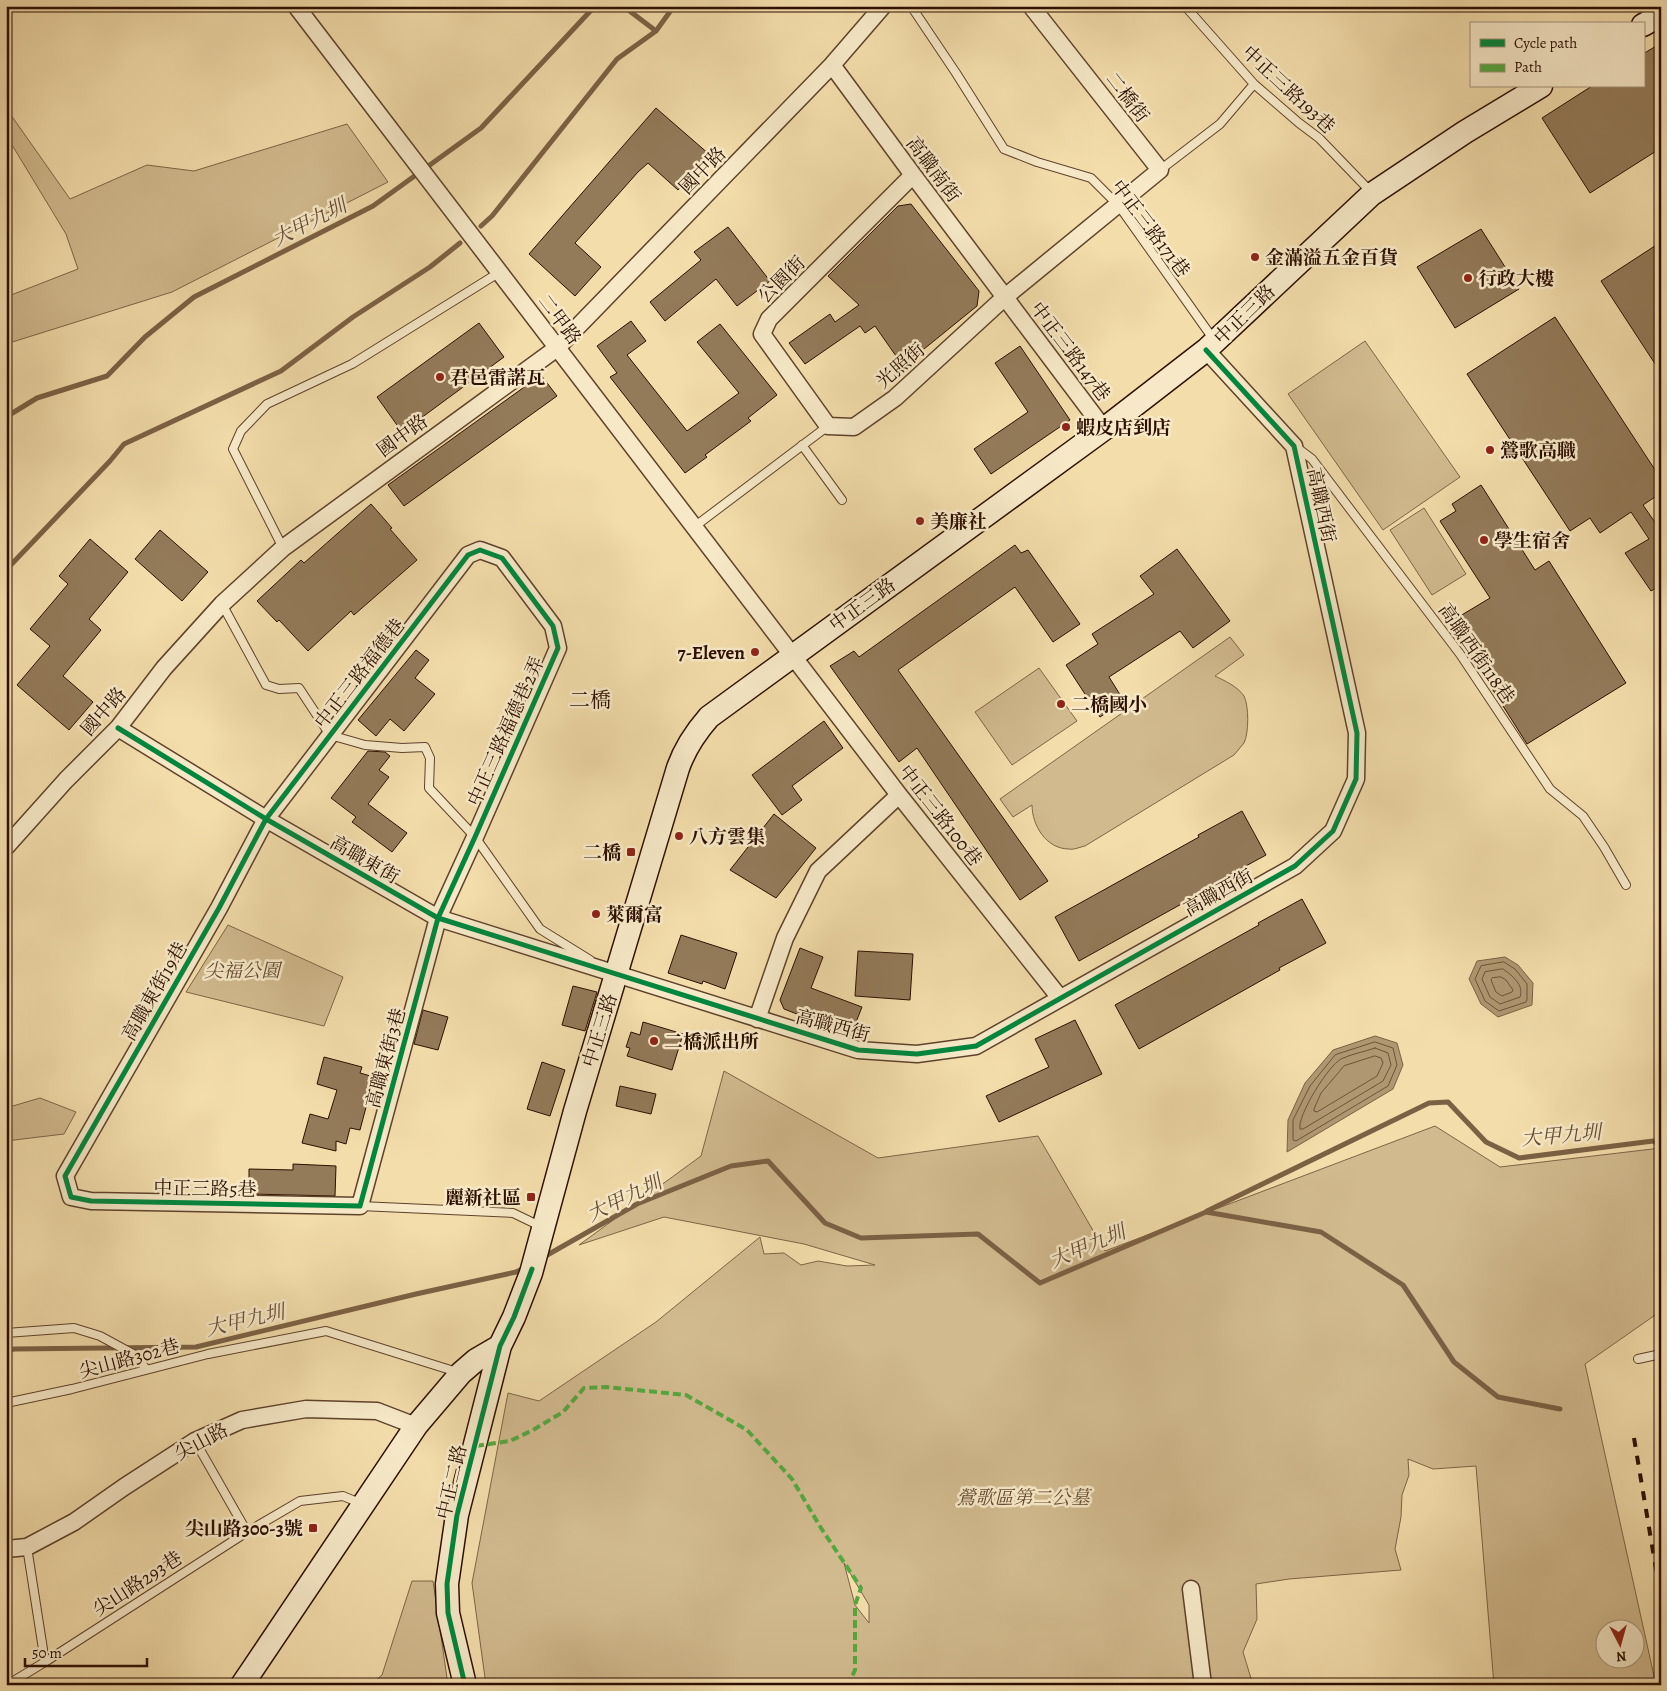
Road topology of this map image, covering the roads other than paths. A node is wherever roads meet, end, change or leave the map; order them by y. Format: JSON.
{"nodes":[{"id":1,"x":296,"y":6,"type":"edge"},
{"id":2,"x":883,"y":6,"type":"edge"},
{"id":3,"x":911,"y":6,"type":"edge"},
{"id":4,"x":1031,"y":6,"type":"edge"},
{"id":5,"x":1185,"y":6,"type":"edge"},
{"id":6,"x":1661,"y":15,"type":"edge"},
{"id":7,"x":1644,"y":24,"type":"edge"},
{"id":8,"x":832,"y":65,"type":"junction"},
{"id":9,"x":1254,"y":84,"type":"junction"},
{"id":10,"x":1538,"y":88,"type":"edge"},
{"id":11,"x":1160,"y":170,"type":"junction"},
{"id":12,"x":913,"y":176,"type":"junction"},
{"id":13,"x":1372,"y":194,"type":"junction"},
{"id":14,"x":1119,"y":206,"type":"junction"},
{"id":15,"x":500,"y":272,"type":"junction"},
{"id":16,"x":1005,"y":297,"type":"junction"},
{"id":17,"x":1211,"y":346,"type":"junction"},
{"id":18,"x":557,"y":348,"type":"junction"},
{"id":19,"x":828,"y":426,"type":"junction"},
{"id":20,"x":1104,"y":429,"type":"junction"},
{"id":21,"x":802,"y":446,"type":"junction"},
{"id":22,"x":1294,"y":446,"type":"junction"},
{"id":23,"x":842,"y":500,"type":"dead end"},
{"id":24,"x":694,"y":527,"type":"junction"},
{"id":25,"x":283,"y":548,"type":"junction"},
{"id":26,"x":480,"y":550,"type":"joint"},
{"id":27,"x":222,"y":604,"type":"junction"},
{"id":28,"x":792,"y":655,"type":"junction"},
{"id":29,"x":118,"y":728,"type":"junction"},
{"id":30,"x":330,"y":736,"type":"junction"},
{"id":31,"x":899,"y":795,"type":"junction"},
{"id":32,"x":266,"y":819,"type":"junction"},
{"id":33,"x":475,"y":837,"type":"junction"},
{"id":34,"x":6,"y":848,"type":"edge"},
{"id":35,"x":1626,"y":885,"type":"dead end"},
{"id":36,"x":438,"y":918,"type":"junction"},
{"id":37,"x":615,"y":975,"type":"junction"},
{"id":38,"x":1060,"y":998,"type":"junction"},
{"id":39,"x":757,"y":1019,"type":"junction"},
{"id":40,"x":65,"y":1176,"type":"joint"},
{"id":41,"x":360,"y":1206,"type":"junction"},
{"id":42,"x":543,"y":1228,"type":"junction"},
{"id":43,"x":6,"y":1333,"type":"edge"},
{"id":44,"x":500,"y":1346,"type":"junction"},
{"id":45,"x":1661,"y":1354,"type":"edge"},
{"id":46,"x":1638,"y":1359,"type":"dead end"},
{"id":47,"x":146,"y":1369,"type":"junction"},
{"id":48,"x":462,"y":1373,"type":"junction"},
{"id":49,"x":6,"y":1403,"type":"edge"},
{"id":50,"x":416,"y":1426,"type":"junction"},
{"id":51,"x":195,"y":1441,"type":"junction"},
{"id":52,"x":364,"y":1504,"type":"junction"},
{"id":53,"x":247,"y":1532,"type":"junction"},
{"id":54,"x":27,"y":1547,"type":"junction"},
{"id":55,"x":6,"y":1549,"type":"edge"},
{"id":56,"x":1190,"y":1589,"type":"dead end"},
{"id":57,"x":45,"y":1662,"type":"junction"},
{"id":58,"x":7,"y":1685,"type":"edge"},
{"id":59,"x":242,"y":1685,"type":"edge"},
{"id":60,"x":465,"y":1685,"type":"edge"},
{"id":61,"x":1203,"y":1685,"type":"edge"}],
"edges":[{"from":1,"to":15,"type":"street","name":"二甲路"},
{"from":2,"to":8,"type":"street"},
{"from":3,"to":14,"type":"lane","name":"中正三路171巷"},
{"from":4,"to":11,"type":"street","name":"二橋街"},
{"from":5,"to":9,"type":"lane","name":"中正三路193巷"},
{"from":6,"to":7,"type":"street"},
{"from":8,"to":12,"type":"street","name":"高職南街"},
{"from":8,"to":18,"type":"street","name":"國中路"},
{"from":9,"to":11,"type":"lane"},
{"from":9,"to":13,"type":"lane","name":"中正三路193巷"},
{"from":10,"to":13,"type":"street","name":"中正三路"},
{"from":11,"to":14,"type":"street"},
{"from":12,"to":16,"type":"street","name":"高職南街"},
{"from":12,"to":19,"type":"street","name":"公園街"},
{"from":13,"to":17,"type":"street","name":"中正三路"},
{"from":14,"to":16,"type":"street","name":"光照街"},
{"from":14,"to":17,"type":"lane","name":"中正三路171巷"},
{"from":15,"to":18,"type":"street","name":"二甲路"},
{"from":15,"to":25,"type":"lane"},
{"from":16,"to":19,"type":"street","name":"光照街"},
{"from":16,"to":20,"type":"street","name":"中正三路147巷"},
{"from":17,"to":20,"type":"street","name":"中正三路"},
{"from":17,"to":22,"type":"street","name":"高職西街"},
{"from":18,"to":24,"type":"street","name":"二甲路"},
{"from":18,"to":25,"type":"street","name":"國中路"},
{"from":19,"to":21,"type":"lane"},
{"from":20,"to":28,"type":"street","name":"中正三路"},
{"from":21,"to":23,"type":"lane"},
{"from":21,"to":24,"type":"lane"},
{"from":22,"to":35,"type":"lane","name":"高職西街118巷"},
{"from":22,"to":38,"type":"street","name":"高職西街"},
{"from":24,"to":28,"type":"street","name":"二甲路"},
{"from":25,"to":27,"type":"street","name":"國中路"},
{"from":26,"to":30,"type":"street","name":"中正三路福德巷"},
{"from":26,"to":33,"type":"street","name":"中正三路福德巷2弄"},
{"from":27,"to":29,"type":"street","name":"國中路"},
{"from":27,"to":30,"type":"lane","name":"中正三路福德巷"},
{"from":28,"to":31,"type":"street","name":"中正三路100巷"},
{"from":28,"to":37,"type":"street","name":"中正三路"},
{"from":29,"to":32,"type":"street","name":"高職東街"},
{"from":29,"to":34,"type":"street","name":"國中路"},
{"from":30,"to":32,"type":"street","name":"中正三路福德巷"},
{"from":30,"to":33,"type":"lane","name":"中正三路福德巷"},
{"from":31,"to":38,"type":"street","name":"中正三路100巷"},
{"from":31,"to":39,"type":"street"},
{"from":32,"to":36,"type":"street","name":"高職東街"},
{"from":32,"to":40,"type":"street","name":"高職東街19巷"},
{"from":33,"to":36,"type":"street","name":"中正三路福德巷2弄"},
{"from":33,"to":37,"type":"lane","name":"中正三路福德巷"},
{"from":36,"to":37,"type":"street","name":"高職東街"},
{"from":36,"to":41,"type":"street","name":"高職東街3巷"},
{"from":37,"to":39,"type":"street","name":"高職西街"},
{"from":37,"to":42,"type":"street","name":"中正三路"},
{"from":38,"to":39,"type":"street","name":"高職西街"},
{"from":40,"to":41,"type":"street","name":"中正三路5巷"},
{"from":41,"to":42,"type":"lane","name":"中正三路5巷"},
{"from":42,"to":44,"type":"street","name":"中正三路"},
{"from":43,"to":47,"type":"lane"},
{"from":44,"to":48,"type":"street"},
{"from":44,"to":60,"type":"street","name":"中正二路"},
{"from":45,"to":46,"type":"lane"},
{"from":47,"to":48,"type":"lane","name":"尖山路302巷"},
{"from":47,"to":49,"type":"lane","name":"尖山路302巷"},
{"from":48,"to":50,"type":"street"},
{"from":50,"to":51,"type":"street","name":"尖山路"},
{"from":50,"to":52,"type":"street"},
{"from":51,"to":53,"type":"lane"},
{"from":51,"to":54,"type":"street","name":"尖山路"},
{"from":52,"to":53,"type":"lane","name":"尖山路293巷"},
{"from":52,"to":59,"type":"street"},
{"from":53,"to":57,"type":"lane","name":"尖山路293巷"},
{"from":54,"to":55,"type":"street","name":"尖山路"},
{"from":54,"to":57,"type":"lane"},
{"from":56,"to":61,"type":"street"},
{"from":57,"to":58,"type":"lane","name":"尖山路293巷"}]}
